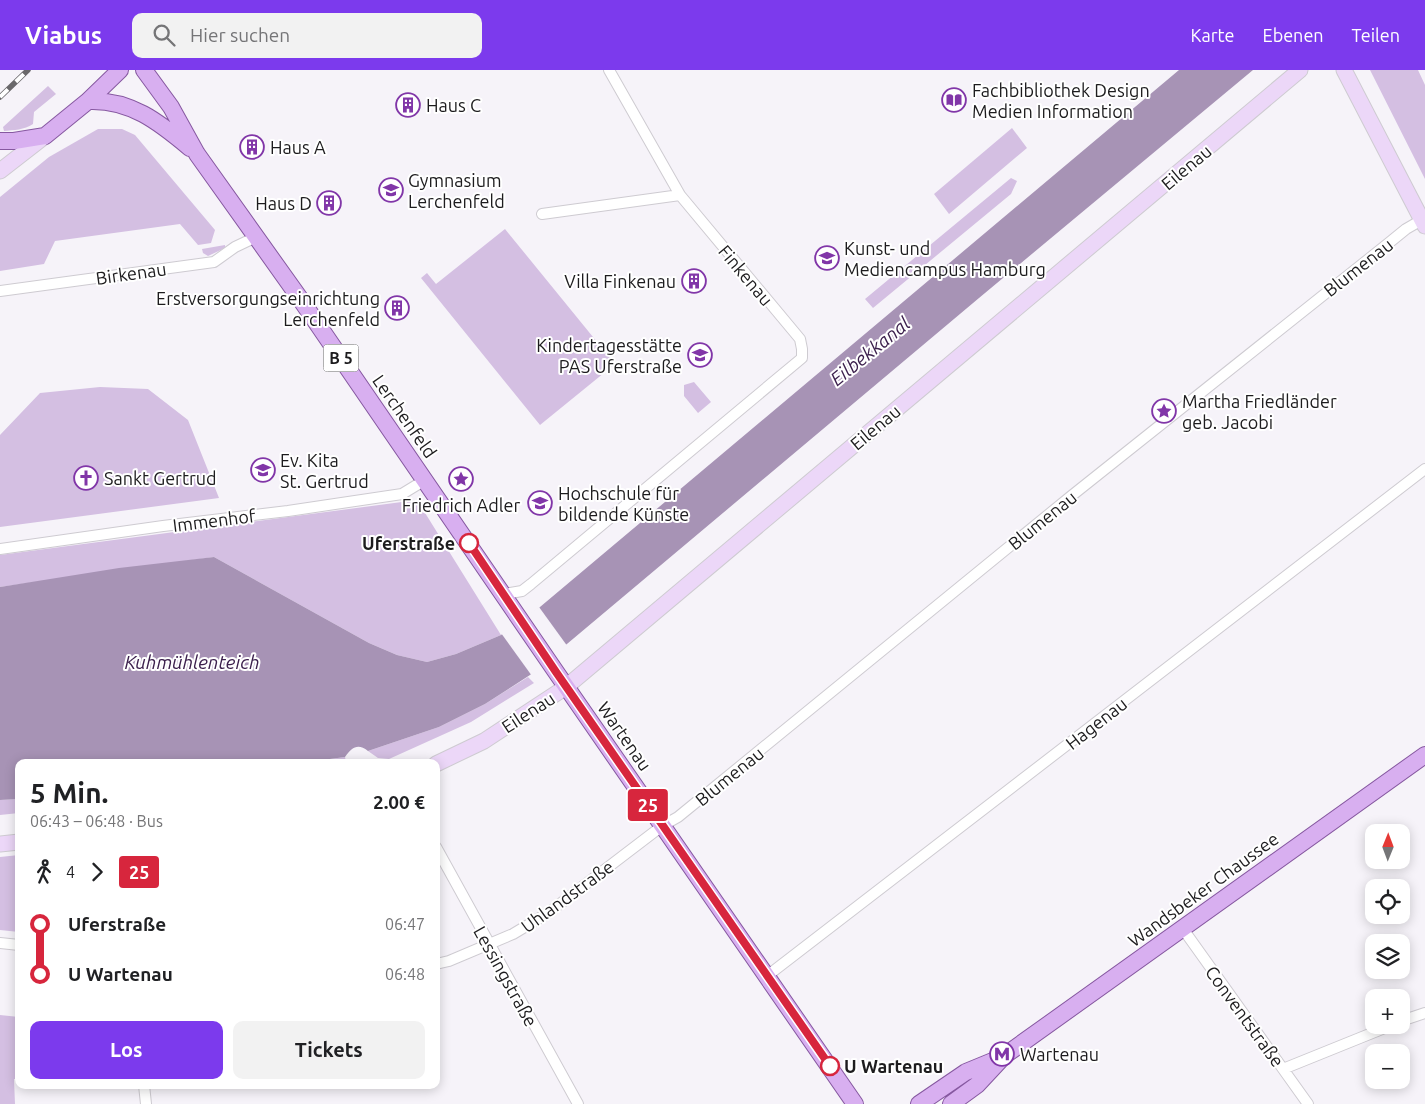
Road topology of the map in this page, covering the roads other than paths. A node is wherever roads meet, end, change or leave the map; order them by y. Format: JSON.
{"nodes":[{"id":1,"x":120,"y":70,"type":"edge"},
{"id":2,"x":144,"y":70,"type":"edge"},
{"id":3,"x":609,"y":70,"type":"edge"},
{"id":4,"x":1300,"y":70,"type":"edge"},
{"id":5,"x":1344,"y":70,"type":"edge"},
{"id":6,"x":88,"y":101,"type":"junction"},
{"id":7,"x":45,"y":136,"type":"junction"},
{"id":8,"x":0,"y":141,"type":"edge"},
{"id":9,"x":197,"y":154,"type":"junction"},
{"id":10,"x":0,"y":171,"type":"edge"},
{"id":11,"x":680,"y":195,"type":"junction"},
{"id":12,"x":542,"y":214,"type":"dead end"},
{"id":13,"x":1424,"y":221,"type":"edge"},
{"id":14,"x":256,"y":237,"type":"junction"},
{"id":15,"x":0,"y":291,"type":"edge"},
{"id":16,"x":1425,"y":469,"type":"edge"},
{"id":17,"x":425,"y":480,"type":"junction"},
{"id":18,"x":0,"y":549,"type":"edge"},
{"id":19,"x":504,"y":594,"type":"junction"},
{"id":20,"x":566,"y":687,"type":"junction"},
{"id":21,"x":1425,"y":755,"type":"edge"},
{"id":22,"x":440,"y":762,"type":"edge"},
{"id":23,"x":662,"y":826,"type":"junction"},
{"id":24,"x":15,"y":842,"type":"edge"},
{"id":25,"x":0,"y":844,"type":"edge"},
{"id":26,"x":440,"y":854,"type":"edge"},
{"id":27,"x":1183,"y":929,"type":"junction"},
{"id":28,"x":0,"y":943,"type":"edge"},
{"id":29,"x":15,"y":945,"type":"edge"},
{"id":30,"x":489,"y":945,"type":"junction"},
{"id":31,"x":440,"y":963,"type":"edge"},
{"id":32,"x":767,"y":976,"type":"junction"},
{"id":33,"x":1425,"y":1013,"type":"edge"},
{"id":34,"x":1410,"y":1018,"type":"edge"},
{"id":35,"x":1370,"y":1034,"type":"edge"},
{"id":36,"x":1004,"y":1056,"type":"junction"},
{"id":37,"x":1283,"y":1069,"type":"junction"},
{"id":38,"x":144,"y":1089,"type":"edge"},
{"id":39,"x":146,"y":1104,"type":"edge"},
{"id":40,"x":578,"y":1104,"type":"edge"},
{"id":41,"x":855,"y":1104,"type":"edge"},
{"id":42,"x":919,"y":1104,"type":"edge"},
{"id":43,"x":951,"y":1104,"type":"edge"},
{"id":44,"x":1308,"y":1104,"type":"edge"}],
"edges":[{"from":1,"to":6,"type":"main road"},
{"from":2,"to":9,"type":"main road","name":"Lerchenfeld","number":"B 5"},
{"from":3,"to":11,"type":"street","name":"Finkenau"},
{"from":4,"to":20,"type":"street","name":"Eilenau"},
{"from":5,"to":13,"type":"street"},
{"from":6,"to":7,"type":"main road"},
{"from":6,"to":9,"type":"main road","number":"B 5"},
{"from":7,"to":8,"type":"main road"},
{"from":7,"to":10,"type":"street"},
{"from":9,"to":14,"type":"main road","name":"Lerchenfeld","number":"B 5"},
{"from":11,"to":12,"type":"street"},
{"from":11,"to":19,"type":"street","name":"Finkenau"},
{"from":13,"to":23,"type":"street","name":"Blumenau"},
{"from":14,"to":15,"type":"street","name":"Birkenau"},
{"from":14,"to":17,"type":"main road","name":"Lerchenfeld","number":"B 5"},
{"from":16,"to":32,"type":"street","name":"Hagenau"},
{"from":17,"to":18,"type":"street","name":"Immenhof"},
{"from":17,"to":19,"type":"main road","name":"Lerchenfeld","number":"B 5"},
{"from":19,"to":20,"type":"main road","name":"Lerchenfeld","number":"B 5"},
{"from":20,"to":22,"type":"street","name":"Eilenau"},
{"from":20,"to":23,"type":"main road","name":"Wartenau","number":"B 5"},
{"from":21,"to":27,"type":"main road","name":"Wandsbeker Chaussee"},
{"from":23,"to":30,"type":"street","name":"Uhlandstraße"},
{"from":23,"to":32,"type":"main road","name":"Wartenau","number":"B 5"},
{"from":24,"to":25,"type":"street"},
{"from":26,"to":30,"type":"street","name":"Lessingstraße"},
{"from":27,"to":36,"type":"main road","name":"Wandsbeker Chaussee"},
{"from":27,"to":37,"type":"street","name":"Conventstraße"},
{"from":28,"to":29,"type":"street"},
{"from":30,"to":31,"type":"street","name":"Uhlandstraße"},
{"from":30,"to":40,"type":"street","name":"Lessingstraße"},
{"from":32,"to":41,"type":"main road","name":"Wartenau","number":"B 5"},
{"from":33,"to":34,"type":"street"},
{"from":35,"to":37,"type":"street"},
{"from":36,"to":42,"type":"main road","name":"Wandsbeker Chaussee"},
{"from":36,"to":43,"type":"main road","name":"Wandsbeker Chaussee"},
{"from":37,"to":44,"type":"street","name":"Conventstraße"},
{"from":38,"to":39,"type":"street"}]}
